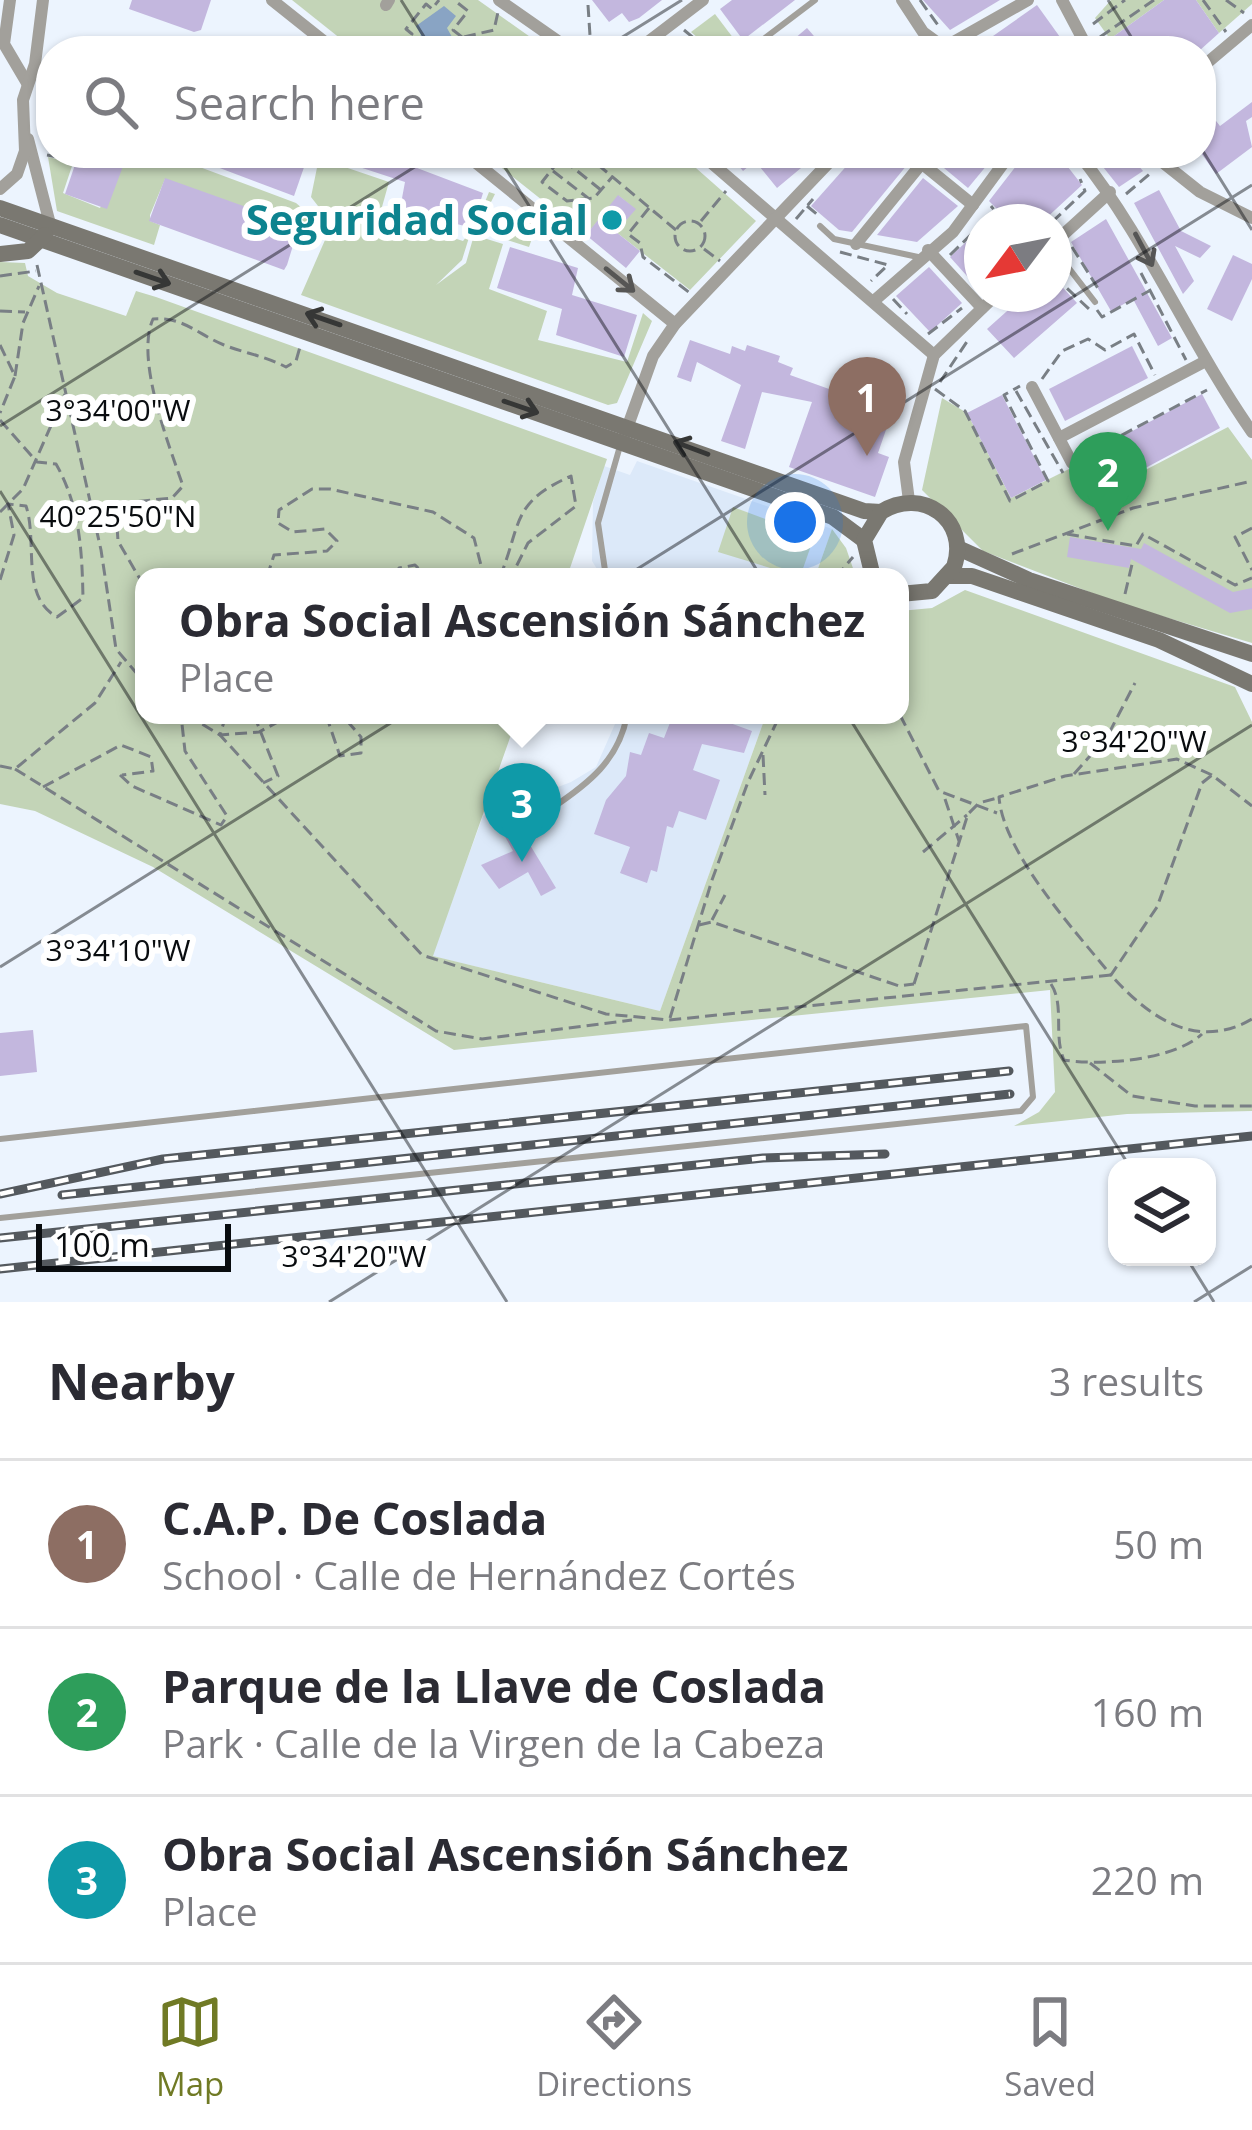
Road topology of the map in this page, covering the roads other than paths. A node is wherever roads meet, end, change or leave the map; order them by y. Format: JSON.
{"nodes":[{"id":1,"x":10,"y":0,"type":"edge"},
{"id":2,"x":43,"y":0,"type":"edge"},
{"id":3,"x":272,"y":0,"type":"edge"},
{"id":4,"x":703,"y":0,"type":"edge"},
{"id":5,"x":815,"y":0,"type":"edge"},
{"id":6,"x":902,"y":0,"type":"edge"},
{"id":7,"x":1028,"y":0,"type":"edge"},
{"id":8,"x":1062,"y":0,"type":"edge"},
{"id":9,"x":498,"y":6,"type":"edge"},
{"id":10,"x":1249,"y":20,"type":"edge"},
{"id":11,"x":37,"y":36,"type":"edge"},
{"id":12,"x":317,"y":36,"type":"edge"},
{"id":13,"x":547,"y":36,"type":"edge"},
{"id":14,"x":656,"y":36,"type":"edge"},
{"id":15,"x":768,"y":36,"type":"edge"},
{"id":16,"x":932,"y":36,"type":"edge"},
{"id":17,"x":957,"y":36,"type":"edge"},
{"id":18,"x":1081,"y":36,"type":"edge"},
{"id":19,"x":36,"y":45,"type":"edge"},
{"id":20,"x":35,"y":51,"type":"junction"},
{"id":21,"x":1216,"y":53,"type":"edge"},
{"id":22,"x":11,"y":61,"type":"junction"},
{"id":23,"x":27,"y":83,"type":"junction"},
{"id":24,"x":25,"y":130,"type":"junction"},
{"id":25,"x":483,"y":168,"type":"edge"},
{"id":26,"x":718,"y":168,"type":"edge"},
{"id":27,"x":824,"y":168,"type":"edge"},
{"id":28,"x":918,"y":168,"type":"edge"},
{"id":29,"x":928,"y":168,"type":"edge"},
{"id":30,"x":1000,"y":168,"type":"edge"},
{"id":31,"x":1090,"y":168,"type":"edge"},
{"id":32,"x":1170,"y":168,"type":"edge"},
{"id":33,"x":0,"y":189,"type":"edge"},
{"id":34,"x":1110,"y":192,"type":"junction"},
{"id":35,"x":973,"y":204,"type":"edge"},
{"id":36,"x":975,"y":204,"type":"edge"},
{"id":37,"x":0,"y":208,"type":"edge"},
{"id":38,"x":964,"y":214,"type":"edge"},
{"id":39,"x":778,"y":218,"type":"junction"},
{"id":40,"x":1252,"y":218,"type":"edge"},
{"id":41,"x":818,"y":224,"type":"road end"},
{"id":42,"x":0,"y":226,"type":"edge"},
{"id":43,"x":1072,"y":231,"type":"edge"},
{"id":44,"x":42,"y":240,"type":"junction"},
{"id":45,"x":856,"y":244,"type":"junction"},
{"id":46,"x":923,"y":253,"type":"junction"},
{"id":47,"x":0,"y":254,"type":"edge"},
{"id":48,"x":1072,"y":272,"type":"edge"},
{"id":49,"x":964,"y":291,"type":"edge"},
{"id":50,"x":875,"y":300,"type":"junction"},
{"id":51,"x":1094,"y":302,"type":"dead end"},
{"id":52,"x":978,"y":312,"type":"edge"},
{"id":53,"x":675,"y":324,"type":"junction"},
{"id":54,"x":934,"y":355,"type":"junction"},
{"id":55,"x":1204,"y":362,"type":"junction"},
{"id":56,"x":1037,"y":383,"type":"road end"},
{"id":57,"x":1252,"y":432,"type":"edge"},
{"id":58,"x":625,"y":434,"type":"junction"},
{"id":59,"x":1059,"y":438,"type":"junction"},
{"id":60,"x":1074,"y":466,"type":"road end"},
{"id":61,"x":909,"y":502,"type":"junction"},
{"id":62,"x":881,"y":512,"type":"junction"},
{"id":63,"x":864,"y":540,"type":"junction"},
{"id":64,"x":958,"y":548,"type":"junction"},
{"id":65,"x":605,"y":568,"type":"edge"},
{"id":66,"x":872,"y":568,"type":"edge"},
{"id":67,"x":950,"y":576,"type":"junction"},
{"id":68,"x":909,"y":593,"type":"edge"},
{"id":69,"x":1252,"y":654,"type":"edge"},
{"id":70,"x":1252,"y":685,"type":"edge"},
{"id":71,"x":624,"y":724,"type":"edge"},
{"id":72,"x":551,"y":808,"type":"dead end"},
{"id":73,"x":0,"y":1139,"type":"edge"},
{"id":74,"x":0,"y":1218,"type":"edge"}],
"edges":[{"from":1,"to":22,"type":"street"},
{"from":2,"to":11,"type":"street"},
{"from":3,"to":12,"type":"street"},
{"from":4,"to":14,"type":"street"},
{"from":5,"to":15,"type":"lane"},
{"from":6,"to":16,"type":"street"},
{"from":7,"to":17,"type":"street"},
{"from":8,"to":18,"type":"street"},
{"from":9,"to":13,"type":"street"},
{"from":10,"to":21,"type":"street"},
{"from":19,"to":20,"type":"street"},
{"from":20,"to":22,"type":"street"},
{"from":20,"to":23,"type":"street"},
{"from":22,"to":23,"type":"street"},
{"from":23,"to":24,"type":"street"},
{"from":24,"to":33,"type":"street"},
{"from":24,"to":44,"type":"street"},
{"from":25,"to":53,"type":"street","one_way":true},
{"from":26,"to":39,"type":"street"},
{"from":27,"to":39,"type":"street"},
{"from":28,"to":45,"type":"street"},
{"from":29,"to":35,"type":"street"},
{"from":30,"to":36,"type":"street"},
{"from":31,"to":34,"type":"street"},
{"from":32,"to":40,"type":"street"},
{"from":34,"to":43,"type":"street"},
{"from":34,"to":55,"type":"street","one_way":true},
{"from":37,"to":44,"type":"main road"},
{"from":38,"to":46,"type":"street"},
{"from":39,"to":50,"type":"street"},
{"from":39,"to":53,"type":"street"},
{"from":41,"to":45,"type":"lane"},
{"from":42,"to":44,"type":"main road"},
{"from":44,"to":47,"type":"main road"},
{"from":44,"to":58,"type":"main road"},
{"from":45,"to":46,"type":"lane"},
{"from":46,"to":49,"type":"street"},
{"from":46,"to":50,"type":"street"},
{"from":48,"to":51,"type":"lane"},
{"from":50,"to":54,"type":"street"},
{"from":52,"to":54,"type":"street"},
{"from":53,"to":58,"type":"street"},
{"from":54,"to":61,"type":"street"},
{"from":55,"to":57,"type":"street"},
{"from":55,"to":59,"type":"street"},
{"from":56,"to":59,"type":"street"},
{"from":62,"to":58,"type":"main road","one_way":true},
{"from":58,"to":63,"type":"main road"},
{"from":58,"to":65,"type":"lane"},
{"from":59,"to":60,"type":"street"},
{"from":61,"to":62,"type":"main road"},
{"from":61,"to":64,"type":"main road"},
{"from":62,"to":63,"type":"main road"},
{"from":63,"to":66,"type":"main road"},
{"from":64,"to":67,"type":"main road"},
{"from":64,"to":69,"type":"main road"},
{"from":67,"to":68,"type":"main road"},
{"from":67,"to":70,"type":"main road"},
{"from":71,"to":72,"type":"lane"},
{"from":73,"to":74,"type":"lane"}]}
